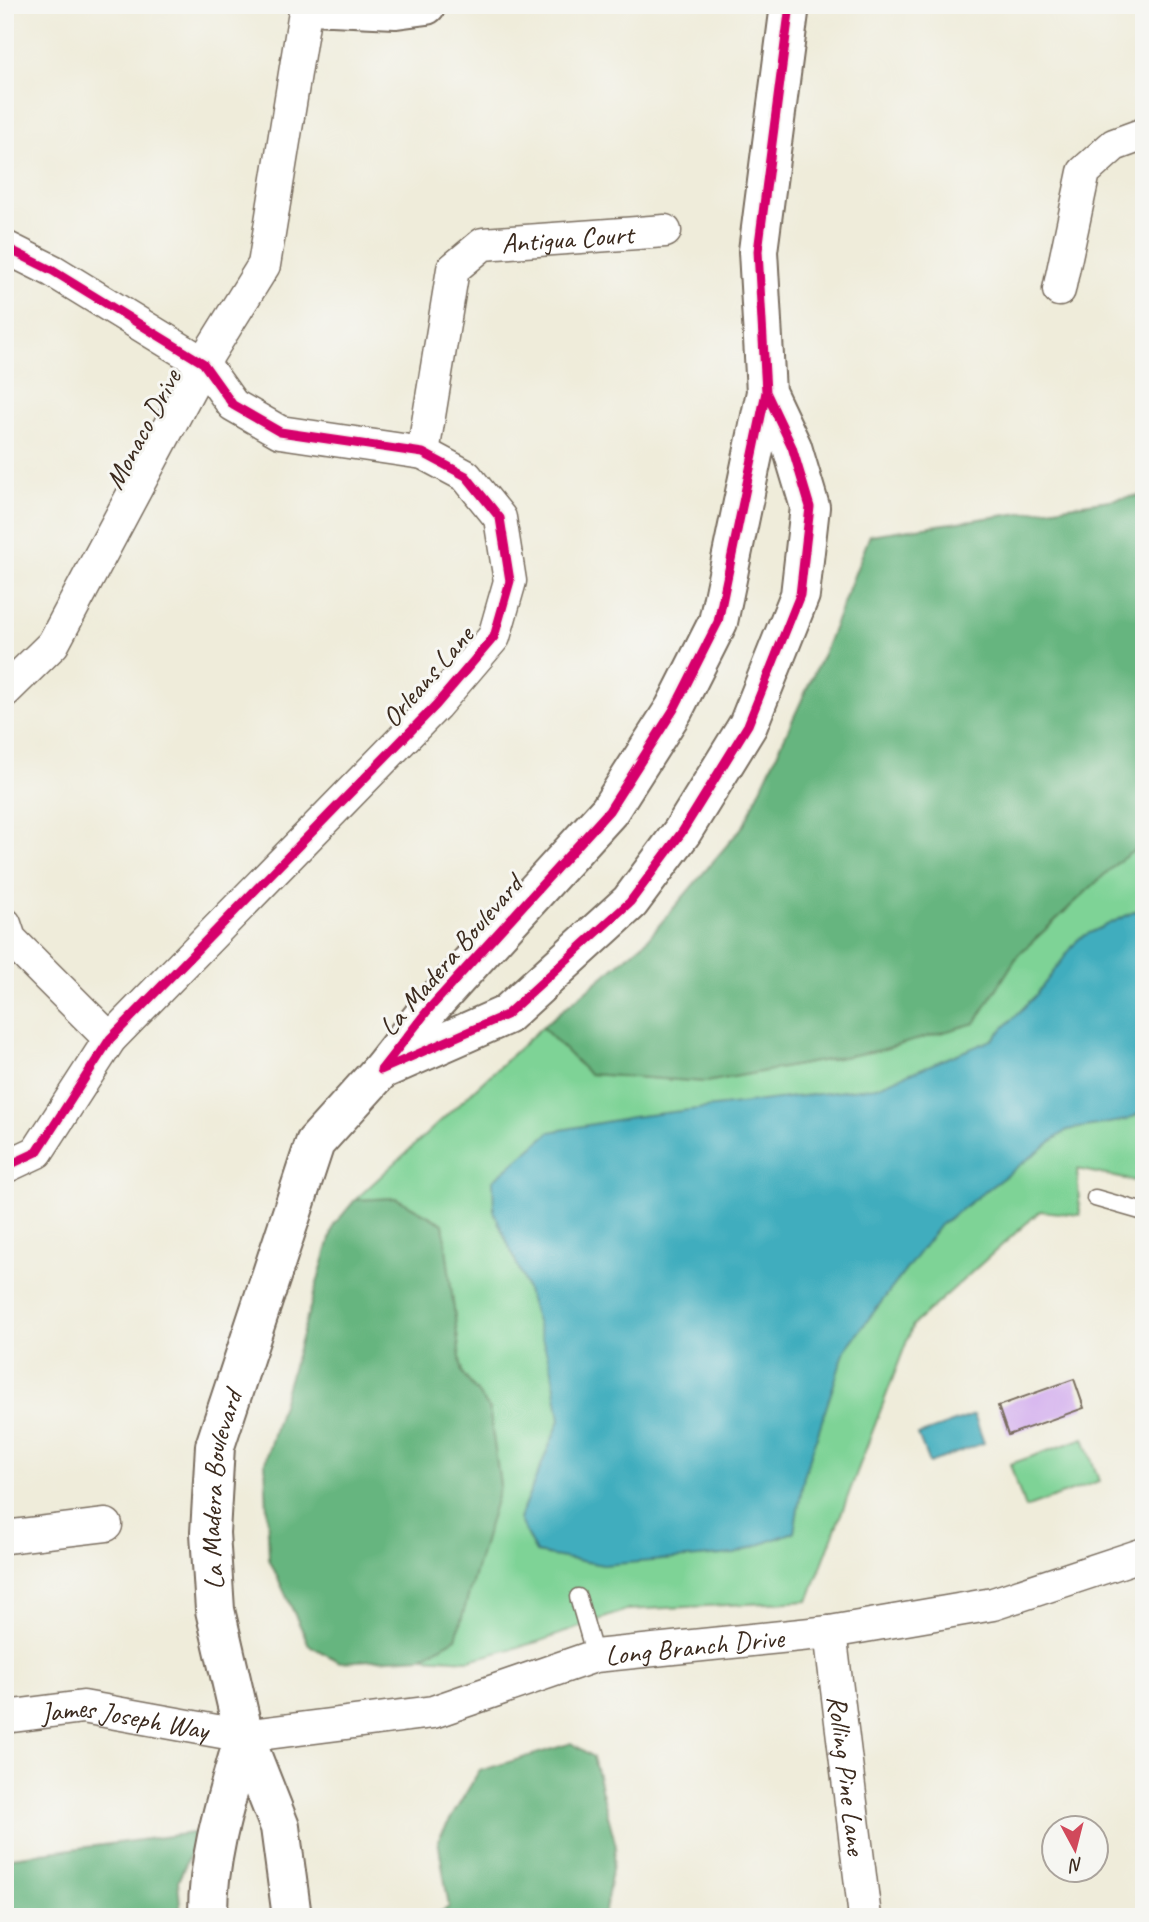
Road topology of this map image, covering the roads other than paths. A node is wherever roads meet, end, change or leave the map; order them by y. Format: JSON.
{"nodes":[{"id":1,"x":308,"y":5,"type":"edge"},
{"id":2,"x":426,"y":5,"type":"edge"},
{"id":3,"x":790,"y":5,"type":"edge"},
{"id":4,"x":1144,"y":134,"type":"edge"},
{"id":5,"x":665,"y":231,"type":"dead end"},
{"id":6,"x":5,"y":247,"type":"edge"},
{"id":7,"x":1059,"y":290,"type":"dead end"},
{"id":8,"x":203,"y":363,"type":"junction"},
{"id":9,"x":766,"y":392,"type":"junction"},
{"id":10,"x":423,"y":453,"type":"junction"},
{"id":11,"x":5,"y":691,"type":"edge"},
{"id":12,"x":5,"y":923,"type":"edge"},
{"id":13,"x":110,"y":1039,"type":"junction"},
{"id":14,"x":381,"y":1070,"type":"junction"},
{"id":15,"x":5,"y":1167,"type":"edge"},
{"id":16,"x":1095,"y":1198,"type":"dead end"},
{"id":17,"x":1144,"y":1212,"type":"edge"},
{"id":18,"x":106,"y":1525,"type":"dead end"},
{"id":19,"x":5,"y":1537,"type":"edge"},
{"id":20,"x":1144,"y":1554,"type":"edge"},
{"id":21,"x":578,"y":1597,"type":"dead end"},
{"id":22,"x":830,"y":1632,"type":"junction"},
{"id":23,"x":595,"y":1656,"type":"junction"},
{"id":24,"x":5,"y":1717,"type":"edge"},
{"id":25,"x":244,"y":1736,"type":"junction"},
{"id":26,"x":208,"y":1917,"type":"edge"},
{"id":27,"x":292,"y":1917,"type":"edge"},
{"id":28,"x":865,"y":1917,"type":"edge"}],
"edges":[{"from":1,"to":2,"type":"street"},
{"from":1,"to":8,"type":"street","name":"Monaco Drive"},
{"from":3,"to":9,"type":"street","name":"La Madera Boulevard"},
{"from":4,"to":7,"type":"street"},
{"from":5,"to":10,"type":"street","name":"Antigua Court"},
{"from":6,"to":8,"type":"street","name":"Orleans Lane"},
{"from":8,"to":10,"type":"street","name":"Orleans Lane"},
{"from":8,"to":11,"type":"street","name":"Monaco Drive"},
{"from":9,"to":14,"type":"street","name":"La Madera Boulevard"},
{"from":9,"to":14,"type":"street","name":"La Madera Boulevard"},
{"from":10,"to":13,"type":"street","name":"Orleans Lane"},
{"from":12,"to":13,"type":"street"},
{"from":13,"to":15,"type":"street","name":"Orleans Lane"},
{"from":14,"to":25,"type":"street","name":"La Madera Boulevard"},
{"from":16,"to":17,"type":"lane"},
{"from":18,"to":19,"type":"street"},
{"from":20,"to":22,"type":"street","name":"Long Branch Drive"},
{"from":21,"to":23,"type":"lane"},
{"from":22,"to":23,"type":"street","name":"Long Branch Drive"},
{"from":22,"to":28,"type":"street","name":"Rolling Pine Lane"},
{"from":23,"to":25,"type":"street","name":"Long Branch Drive"},
{"from":24,"to":25,"type":"street","name":"James Joseph Way"},
{"from":25,"to":26,"type":"street","name":"La Madera Boulevard"},
{"from":25,"to":27,"type":"street","name":"La Madera Boulevard"}]}
